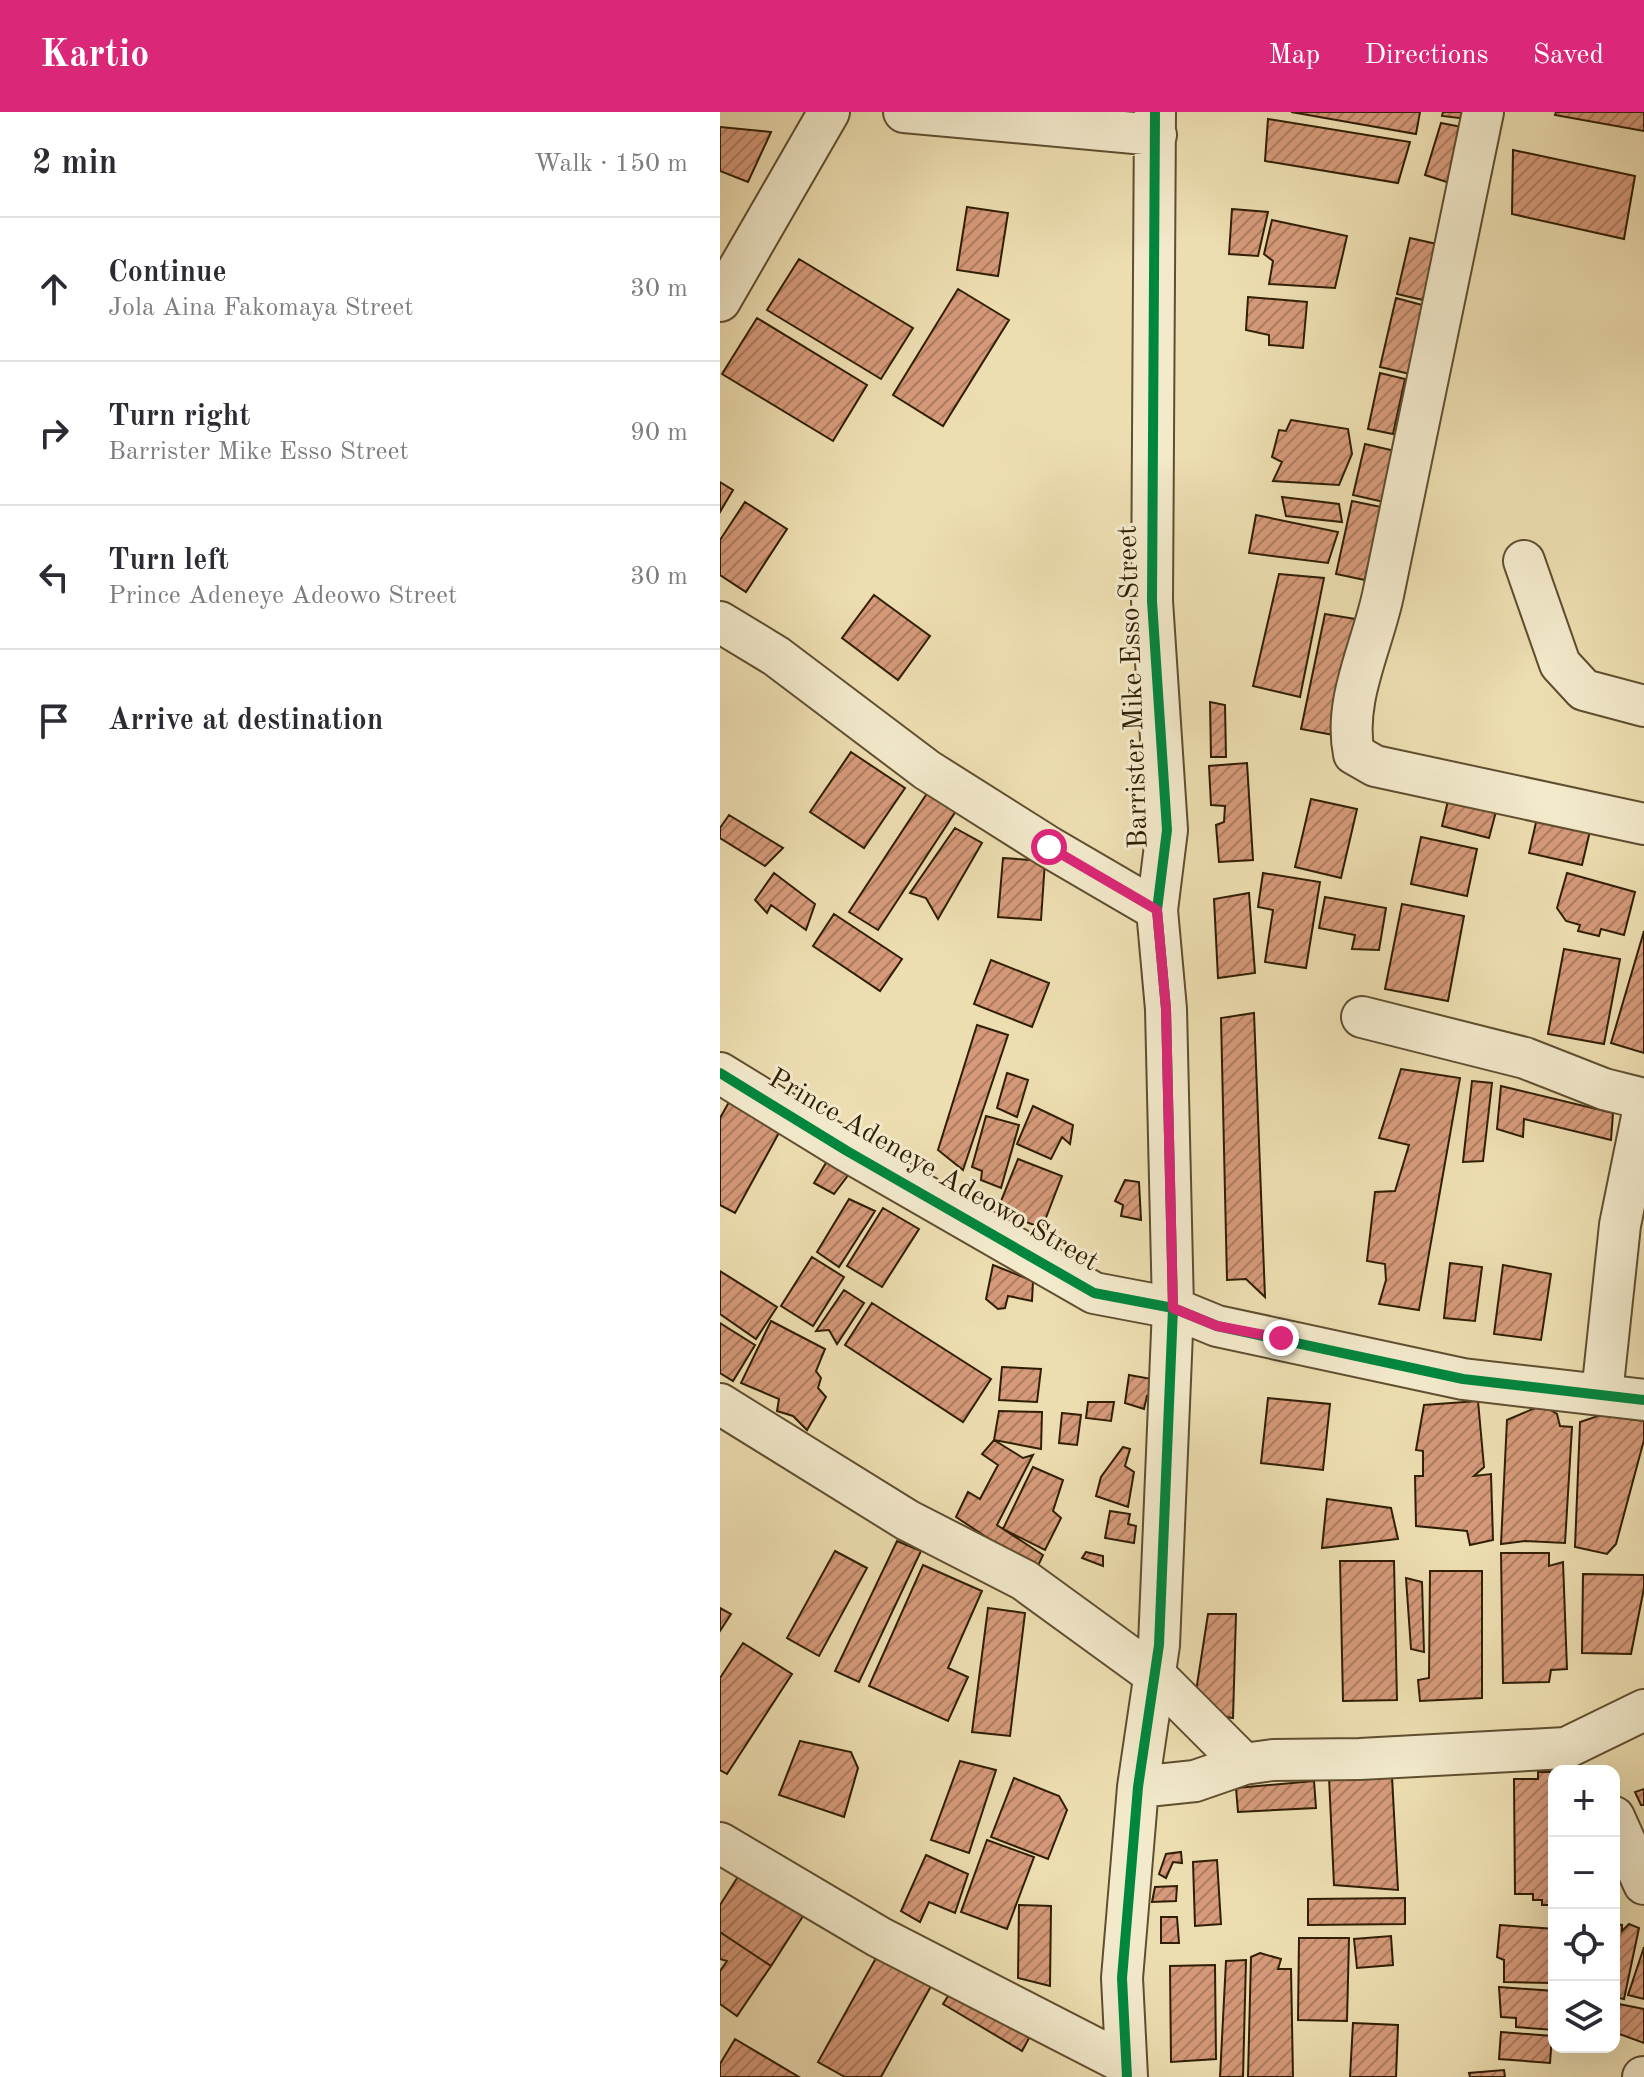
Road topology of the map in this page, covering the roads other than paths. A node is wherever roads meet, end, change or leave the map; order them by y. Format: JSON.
{"nodes":[{"id":1,"x":829,"y":112,"type":"edge"},
{"id":2,"x":904,"y":112,"type":"edge"},
{"id":3,"x":1483,"y":112,"type":"edge"},
{"id":4,"x":1156,"y":123,"type":"edge"},
{"id":5,"x":720,"y":301,"type":"edge"},
{"id":6,"x":1524,"y":561,"type":"dead end"},
{"id":7,"x":720,"y":622,"type":"edge"},
{"id":8,"x":1644,"y":706,"type":"edge"},
{"id":9,"x":1644,"y":824,"type":"edge"},
{"id":10,"x":1157,"y":910,"type":"junction"},
{"id":11,"x":1362,"y":1017,"type":"dead end"},
{"id":12,"x":720,"y":1073,"type":"edge"},
{"id":13,"x":1644,"y":1099,"type":"edge"},
{"id":14,"x":1644,"y":1107,"type":"edge"},
{"id":15,"x":1173,"y":1308,"type":"junction"},
{"id":16,"x":1602,"y":1394,"type":"junction"},
{"id":17,"x":1644,"y":1400,"type":"edge"},
{"id":18,"x":720,"y":1404,"type":"edge"},
{"id":19,"x":1156,"y":1676,"type":"junction"},
{"id":20,"x":1644,"y":1710,"type":"edge"},
{"id":21,"x":1577,"y":1759,"type":"edge"},
{"id":22,"x":1244,"y":1764,"type":"junction"},
{"id":23,"x":1138,"y":1787,"type":"junction"},
{"id":24,"x":1620,"y":1830,"type":"edge"},
{"id":25,"x":723,"y":1852,"type":"edge"},
{"id":26,"x":1644,"y":1884,"type":"edge"},
{"id":27,"x":1126,"y":2071,"type":"edge"}],
"edges":[{"from":1,"to":5,"type":"street"},
{"from":2,"to":4,"type":"street"},
{"from":3,"to":9,"type":"street"},
{"from":4,"to":10,"type":"street","name":"Barrister Mike Esso Street"},
{"from":6,"to":8,"type":"street"},
{"from":7,"to":10,"type":"street"},
{"from":10,"to":15,"type":"street","name":"Barrister Mike Esso Street"},
{"from":11,"to":13,"type":"street"},
{"from":12,"to":15,"type":"street","name":"Prince Adeneye Adeowo Street"},
{"from":14,"to":16,"type":"street"},
{"from":15,"to":16,"type":"street","name":"Prince Adeneye Adeowo Street"},
{"from":15,"to":19,"type":"street","name":"Barrister Mike Esso Street"},
{"from":16,"to":17,"type":"street","name":"Prince Adeneye Adeowo Street"},
{"from":18,"to":19,"type":"street"},
{"from":19,"to":22,"type":"street"},
{"from":19,"to":23,"type":"street","name":"Barrister Mike Esso Street"},
{"from":20,"to":21,"type":"street"},
{"from":21,"to":22,"type":"street"},
{"from":22,"to":23,"type":"street"},
{"from":23,"to":27,"type":"street","name":"Barrister Mike Esso Street"},
{"from":24,"to":26,"type":"street"},
{"from":25,"to":27,"type":"street"}]}
